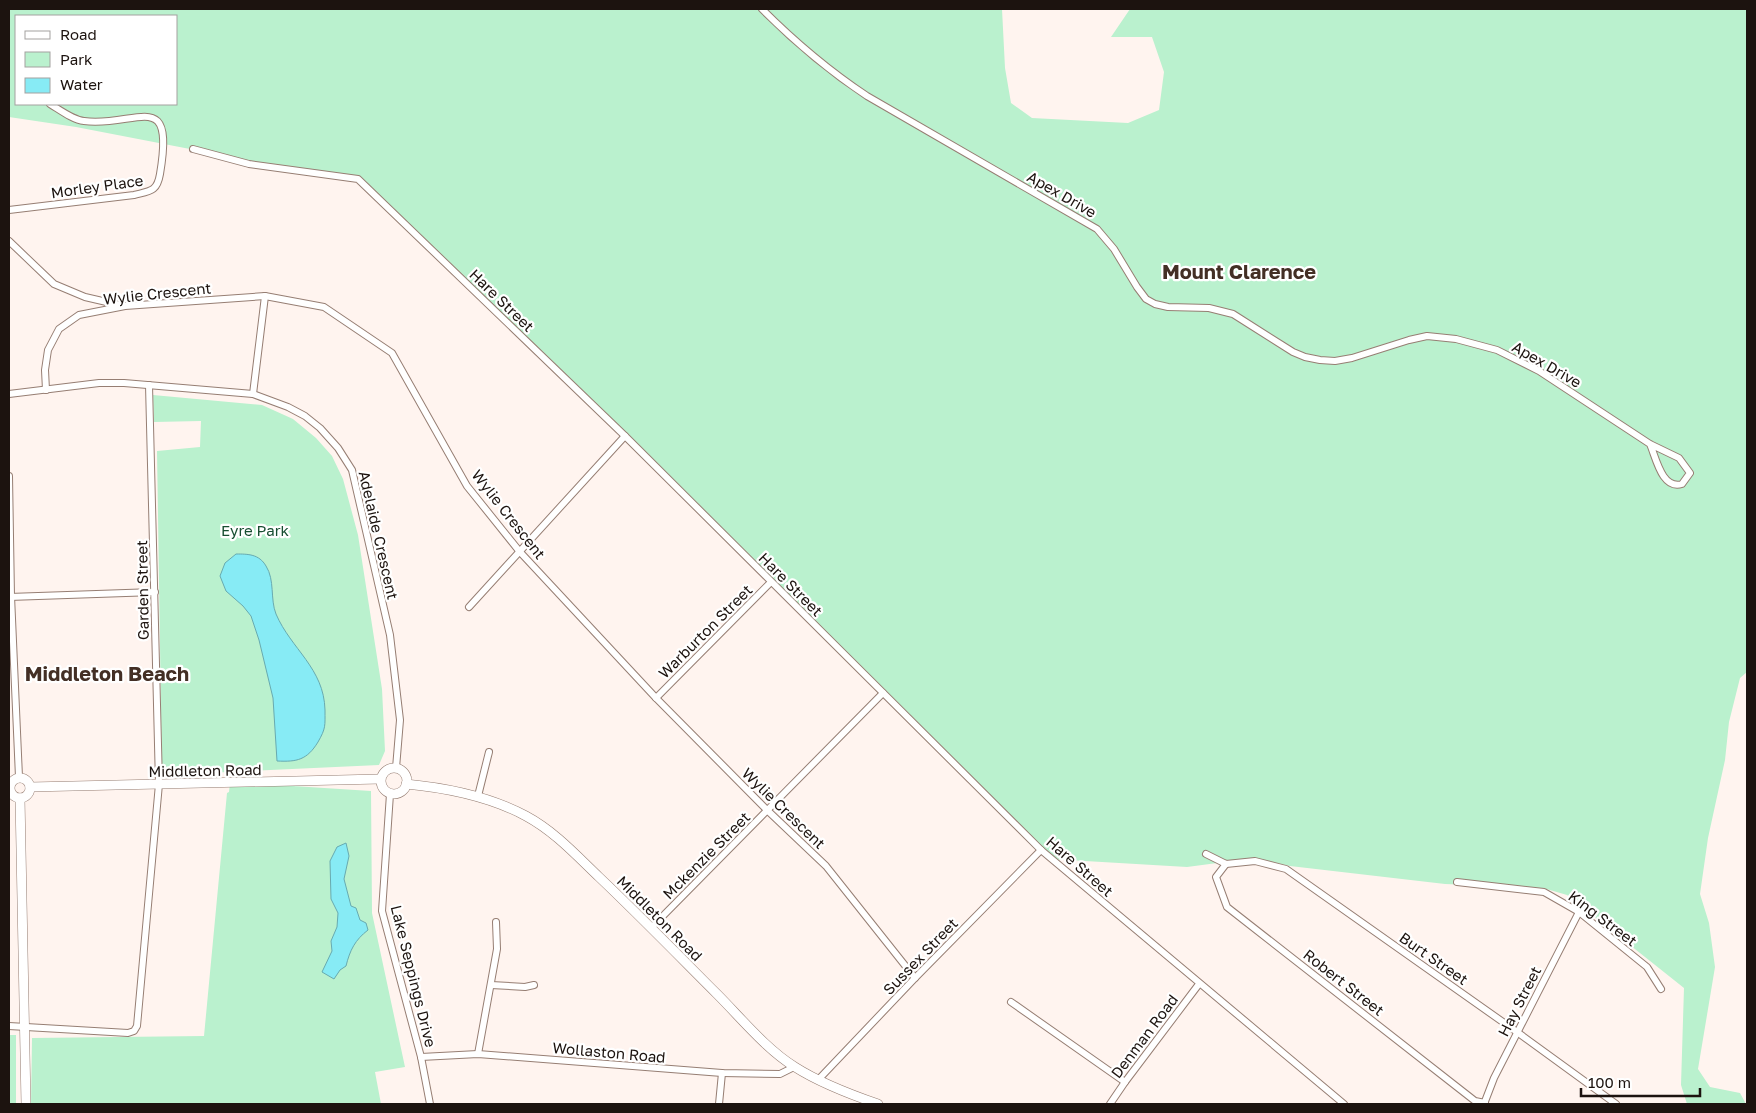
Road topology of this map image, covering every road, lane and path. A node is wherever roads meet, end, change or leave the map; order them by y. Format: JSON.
{"nodes":[{"id":1,"x":762,"y":9,"type":"edge"},
{"id":2,"x":52,"y":105,"type":"edge"},
{"id":3,"x":193,"y":149,"type":"dead end"},
{"id":4,"x":9,"y":210,"type":"edge"},
{"id":5,"x":9,"y":241,"type":"edge"},
{"id":6,"x":265,"y":296,"type":"junction"},
{"id":7,"x":125,"y":306,"type":"junction"},
{"id":8,"x":149,"y":385,"type":"junction"},
{"id":9,"x":46,"y":390,"type":"junction"},
{"id":10,"x":9,"y":394,"type":"edge"},
{"id":11,"x":253,"y":394,"type":"junction"},
{"id":12,"x":625,"y":436,"type":"junction"},
{"id":13,"x":1650,"y":444,"type":"junction"},
{"id":14,"x":9,"y":476,"type":"edge"},
{"id":15,"x":520,"y":552,"type":"junction"},
{"id":16,"x":771,"y":582,"type":"junction"},
{"id":17,"x":155,"y":592,"type":"junction"},
{"id":18,"x":10,"y":596,"type":"edge"},
{"id":19,"x":469,"y":607,"type":"dead end"},
{"id":20,"x":883,"y":693,"type":"junction"},
{"id":21,"x":656,"y":698,"type":"junction"},
{"id":22,"x":489,"y":752,"type":"dead end"},
{"id":23,"x":396,"y":768,"type":"junction"},
{"id":24,"x":19,"y":777,"type":"junction"},
{"id":25,"x":380,"y":779,"type":"junction"},
{"id":26,"x":159,"y":784,"type":"junction"},
{"id":27,"x":406,"y":784,"type":"junction"},
{"id":28,"x":30,"y":787,"type":"junction"},
{"id":29,"x":9,"y":788,"type":"edge"},
{"id":30,"x":390,"y":794,"type":"junction"},
{"id":31,"x":478,"y":796,"type":"junction"},
{"id":32,"x":20,"y":798,"type":"junction"},
{"id":33,"x":767,"y":810,"type":"junction"},
{"id":34,"x":1041,"y":850,"type":"junction"},
{"id":35,"x":1206,"y":854,"type":"dead end"},
{"id":36,"x":1226,"y":864,"type":"junction"},
{"id":37,"x":1457,"y":882,"type":"dead end"},
{"id":38,"x":1579,"y":912,"type":"junction"},
{"id":39,"x":496,"y":922,"type":"dead end"},
{"id":40,"x":652,"y":927,"type":"junction"},
{"id":41,"x":915,"y":978,"type":"junction"},
{"id":42,"x":534,"y":984,"type":"dead end"},
{"id":43,"x":1199,"y":984,"type":"junction"},
{"id":44,"x":491,"y":985,"type":"junction"},
{"id":45,"x":1661,"y":989,"type":"dead end"},
{"id":46,"x":1011,"y":1002,"type":"dead end"},
{"id":47,"x":9,"y":1026,"type":"edge"},
{"id":48,"x":24,"y":1027,"type":"junction"},
{"id":49,"x":1517,"y":1032,"type":"junction"},
{"id":50,"x":478,"y":1054,"type":"junction"},
{"id":51,"x":421,"y":1057,"type":"junction"},
{"id":52,"x":794,"y":1066,"type":"junction"},
{"id":53,"x":722,"y":1074,"type":"junction"},
{"id":54,"x":818,"y":1080,"type":"junction"},
{"id":55,"x":1124,"y":1082,"type":"junction"},
{"id":56,"x":26,"y":1104,"type":"edge"},
{"id":57,"x":430,"y":1104,"type":"edge"},
{"id":58,"x":719,"y":1104,"type":"edge"},
{"id":59,"x":877,"y":1104,"type":"edge"},
{"id":60,"x":1110,"y":1104,"type":"edge"},
{"id":61,"x":1344,"y":1104,"type":"edge"},
{"id":62,"x":1484,"y":1104,"type":"edge"},
{"id":63,"x":1616,"y":1104,"type":"edge"}],
"edges":[{"from":1,"to":13,"type":"street","name":"Apex Drive"},
{"from":2,"to":4,"type":"street","name":"Morley Place"},
{"from":3,"to":12,"type":"street","name":"Hare Street"},
{"from":5,"to":7,"type":"street"},
{"from":6,"to":7,"type":"street","name":"Wylie Crescent"},
{"from":6,"to":11,"type":"street"},
{"from":6,"to":15,"type":"street","name":"Wylie Crescent"},
{"from":7,"to":9,"type":"street","name":"Wylie Crescent"},
{"from":8,"to":9,"type":"street","name":"Adelaide Crescent"},
{"from":8,"to":11,"type":"street","name":"Adelaide Crescent"},
{"from":8,"to":17,"type":"street","name":"Garden Street"},
{"from":9,"to":10,"type":"street","name":"Adelaide Crescent"},
{"from":11,"to":23,"type":"street","name":"Adelaide Crescent"},
{"from":12,"to":15,"type":"street"},
{"from":12,"to":16,"type":"street","name":"Hare Street"},
{"from":13,"to":13,"type":"street","name":"Apex Drive"},
{"from":14,"to":18,"type":"street"},
{"from":15,"to":19,"type":"street"},
{"from":15,"to":21,"type":"street","name":"Wylie Crescent"},
{"from":16,"to":20,"type":"street","name":"Hare Street"},
{"from":16,"to":21,"type":"street","name":"Warburton Street"},
{"from":17,"to":18,"type":"street"},
{"from":17,"to":26,"type":"street","name":"Garden Street"},
{"from":18,"to":24,"type":"street"},
{"from":20,"to":33,"type":"street","name":"Mckenzie Street"},
{"from":20,"to":34,"type":"street","name":"Hare Street"},
{"from":21,"to":33,"type":"street","name":"Wylie Crescent"},
{"from":22,"to":31,"type":"street"},
{"from":23,"to":25,"type":"main road"},
{"from":23,"to":27,"type":"main road"},
{"from":24,"to":28,"type":"main road"},
{"from":24,"to":29,"type":"main road"},
{"from":25,"to":26,"type":"main road","name":"Middleton Road"},
{"from":25,"to":30,"type":"main road"},
{"from":26,"to":28,"type":"main road","name":"Middleton Road"},
{"from":26,"to":48,"type":"street","name":"Garden Street"},
{"from":27,"to":30,"type":"main road"},
{"from":27,"to":31,"type":"main road","name":"Middleton Road"},
{"from":28,"to":32,"type":"main road"},
{"from":29,"to":32,"type":"main road"},
{"from":30,"to":51,"type":"street","name":"Lake Seppings Drive"},
{"from":31,"to":40,"type":"main road","name":"Middleton Road"},
{"from":32,"to":48,"type":"main road"},
{"from":33,"to":40,"type":"street","name":"Mckenzie Street"},
{"from":33,"to":41,"type":"street","name":"Wylie Crescent"},
{"from":34,"to":41,"type":"street","name":"Sussex Street"},
{"from":34,"to":43,"type":"street","name":"Hare Street"},
{"from":35,"to":36,"type":"street"},
{"from":36,"to":49,"type":"street","name":"Burt Street"},
{"from":36,"to":62,"type":"street","name":"Robert Street"},
{"from":37,"to":38,"type":"street","name":"King Street"},
{"from":38,"to":45,"type":"street","name":"King Street"},
{"from":38,"to":49,"type":"street","name":"Hay Street"},
{"from":39,"to":44,"type":"street"},
{"from":40,"to":52,"type":"main road","name":"Middleton Road"},
{"from":41,"to":54,"type":"street","name":"Sussex Street"},
{"from":42,"to":44,"type":"street"},
{"from":43,"to":55,"type":"street","name":"Denman Road"},
{"from":43,"to":61,"type":"street","name":"Hare Street"},
{"from":44,"to":50,"type":"street"},
{"from":46,"to":55,"type":"street"},
{"from":47,"to":48,"type":"street"},
{"from":48,"to":56,"type":"main road"},
{"from":49,"to":62,"type":"street","name":"Hay Street"},
{"from":49,"to":63,"type":"street","name":"Burt Street"},
{"from":50,"to":51,"type":"street","name":"Wollaston Road"},
{"from":50,"to":53,"type":"street","name":"Wollaston Road"},
{"from":51,"to":57,"type":"street","name":"Lake Seppings Drive"},
{"from":52,"to":53,"type":"street","name":"Wollaston Road"},
{"from":52,"to":54,"type":"main road","name":"Middleton Road"},
{"from":53,"to":58,"type":"street"},
{"from":54,"to":59,"type":"main road","name":"Middleton Road"},
{"from":55,"to":60,"type":"street","name":"Denman Road"}]}
